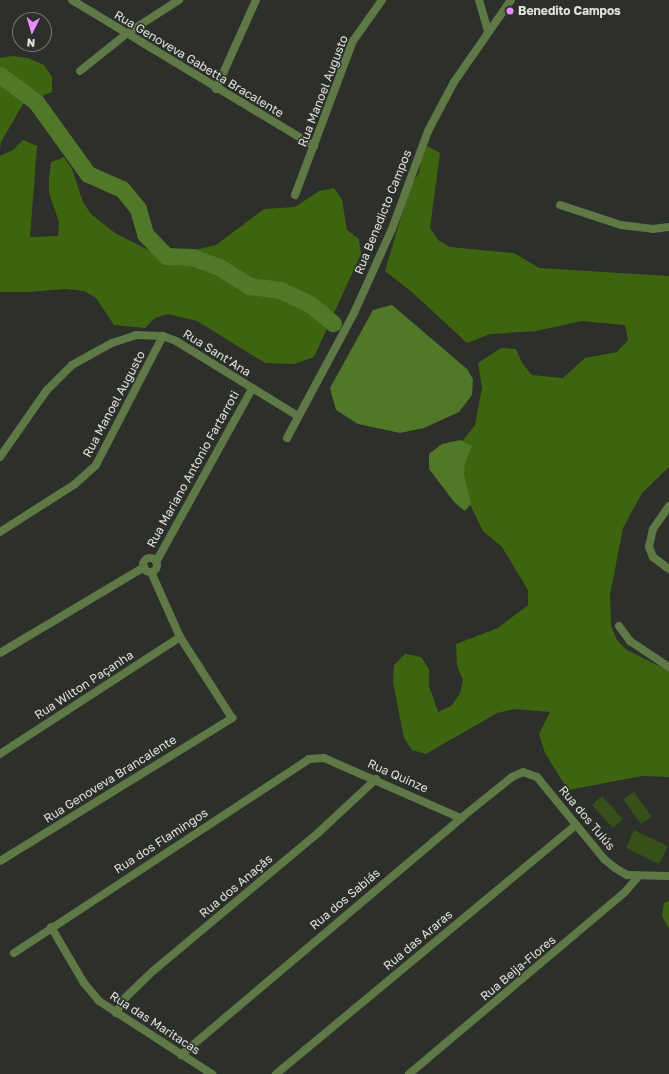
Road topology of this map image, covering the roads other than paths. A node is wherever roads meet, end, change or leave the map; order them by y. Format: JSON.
{"nodes":[{"id":1,"x":72,"y":0,"type":"edge"},
{"id":2,"x":179,"y":0,"type":"edge"},
{"id":3,"x":256,"y":0,"type":"edge"},
{"id":4,"x":382,"y":0,"type":"edge"},
{"id":5,"x":479,"y":0,"type":"edge"},
{"id":6,"x":511,"y":0,"type":"edge"},
{"id":7,"x":488,"y":32,"type":"junction"},
{"id":8,"x":126,"y":34,"type":"junction"},
{"id":9,"x":80,"y":72,"type":"dead end"},
{"id":10,"x":216,"y":89,"type":"junction"},
{"id":11,"x":314,"y":146,"type":"junction"},
{"id":12,"x":295,"y":195,"type":"dead end"},
{"id":13,"x":560,"y":205,"type":"dead end"},
{"id":14,"x":669,"y":227,"type":"edge"},
{"id":15,"x":164,"y":336,"type":"junction"},
{"id":16,"x":252,"y":388,"type":"junction"},
{"id":17,"x":298,"y":416,"type":"junction"},
{"id":18,"x":287,"y":438,"type":"dead end"},
{"id":19,"x":0,"y":457,"type":"edge"},
{"id":20,"x":669,"y":506,"type":"edge"},
{"id":21,"x":0,"y":532,"type":"edge"},
{"id":22,"x":669,"y":569,"type":"edge"},
{"id":23,"x":148,"y":570,"type":"junction"},
{"id":24,"x":619,"y":626,"type":"dead end"},
{"id":25,"x":180,"y":637,"type":"junction"},
{"id":26,"x":0,"y":653,"type":"edge"},
{"id":27,"x":669,"y":667,"type":"edge"},
{"id":28,"x":0,"y":754,"type":"edge"},
{"id":29,"x":324,"y":758,"type":"joint"},
{"id":30,"x":531,"y":773,"type":"joint"},
{"id":31,"x":376,"y":779,"type":"junction"},
{"id":32,"x":461,"y":818,"type":"junction"},
{"id":33,"x":576,"y":825,"type":"junction"},
{"id":34,"x":0,"y":861,"type":"edge"},
{"id":35,"x":639,"y":876,"type":"junction"},
{"id":36,"x":669,"y":876,"type":"edge"},
{"id":37,"x":51,"y":927,"type":"junction"},
{"id":38,"x":14,"y":953,"type":"dead end"},
{"id":39,"x":116,"y":1013,"type":"junction"},
{"id":40,"x":182,"y":1055,"type":"junction"},
{"id":41,"x":212,"y":1074,"type":"edge"},
{"id":42,"x":276,"y":1074,"type":"edge"},
{"id":43,"x":409,"y":1074,"type":"edge"}],
"edges":[{"from":1,"to":8,"type":"street","name":"Rua Genoveva Gabetta Bracalente"},
{"from":2,"to":8,"type":"street"},
{"from":3,"to":10,"type":"street"},
{"from":4,"to":11,"type":"street","name":"Rua Manoel Augusto"},
{"from":5,"to":7,"type":"street"},
{"from":6,"to":7,"type":"street","name":"Rua Benedicto Campos"},
{"from":7,"to":17,"type":"street","name":"Rua Benedicto Campos"},
{"from":8,"to":9,"type":"street"},
{"from":8,"to":10,"type":"street","name":"Rua Genoveva Gabetta Bracalente"},
{"from":10,"to":11,"type":"street","name":"Rua Genoveva Gabetta Bracalente"},
{"from":11,"to":12,"type":"street","name":"Rua Manoel Augusto"},
{"from":13,"to":14,"type":"street"},
{"from":15,"to":16,"type":"street","name":"Rua Sant’Ana"},
{"from":15,"to":19,"type":"street","name":"Rua Sant’Ana"},
{"from":15,"to":21,"type":"street","name":"Rua Manoel Augusto"},
{"from":16,"to":17,"type":"street","name":"Rua Sant’Ana"},
{"from":16,"to":23,"type":"street","name":"Rua Mariano Antonio Fartarroti"},
{"from":17,"to":18,"type":"street","name":"Rua Benedicto Campos"},
{"from":20,"to":22,"type":"street"},
{"from":23,"to":25,"type":"street"},
{"from":23,"to":26,"type":"street"},
{"from":24,"to":27,"type":"street"},
{"from":25,"to":28,"type":"street","name":"Rua Wilton Paçanha"},
{"from":25,"to":34,"type":"street","name":"Rua Genoveva Brancalente"},
{"from":29,"to":31,"type":"street","name":"Rua Quinze"},
{"from":29,"to":37,"type":"street","name":"Rua dos Flamingos"},
{"from":30,"to":32,"type":"street","name":"Rua dos Sabiás"},
{"from":30,"to":33,"type":"street","name":"Rua dos Tuiús"},
{"from":31,"to":32,"type":"street","name":"Rua Quinze"},
{"from":31,"to":39,"type":"street","name":"Rua dos Anaçãs"},
{"from":32,"to":40,"type":"street","name":"Rua dos Sabiás"},
{"from":33,"to":35,"type":"street","name":"Rua dos Tuiús"},
{"from":33,"to":42,"type":"street","name":"Rua das Araras"},
{"from":35,"to":36,"type":"street"},
{"from":35,"to":43,"type":"street","name":"Rua Beija-Flores"},
{"from":37,"to":38,"type":"street","name":"Rua dos Flamingos"},
{"from":37,"to":39,"type":"street","name":"Rua das Maritacas"},
{"from":39,"to":40,"type":"street","name":"Rua das Maritacas"},
{"from":40,"to":41,"type":"street","name":"Rua das Maritacas"}]}
